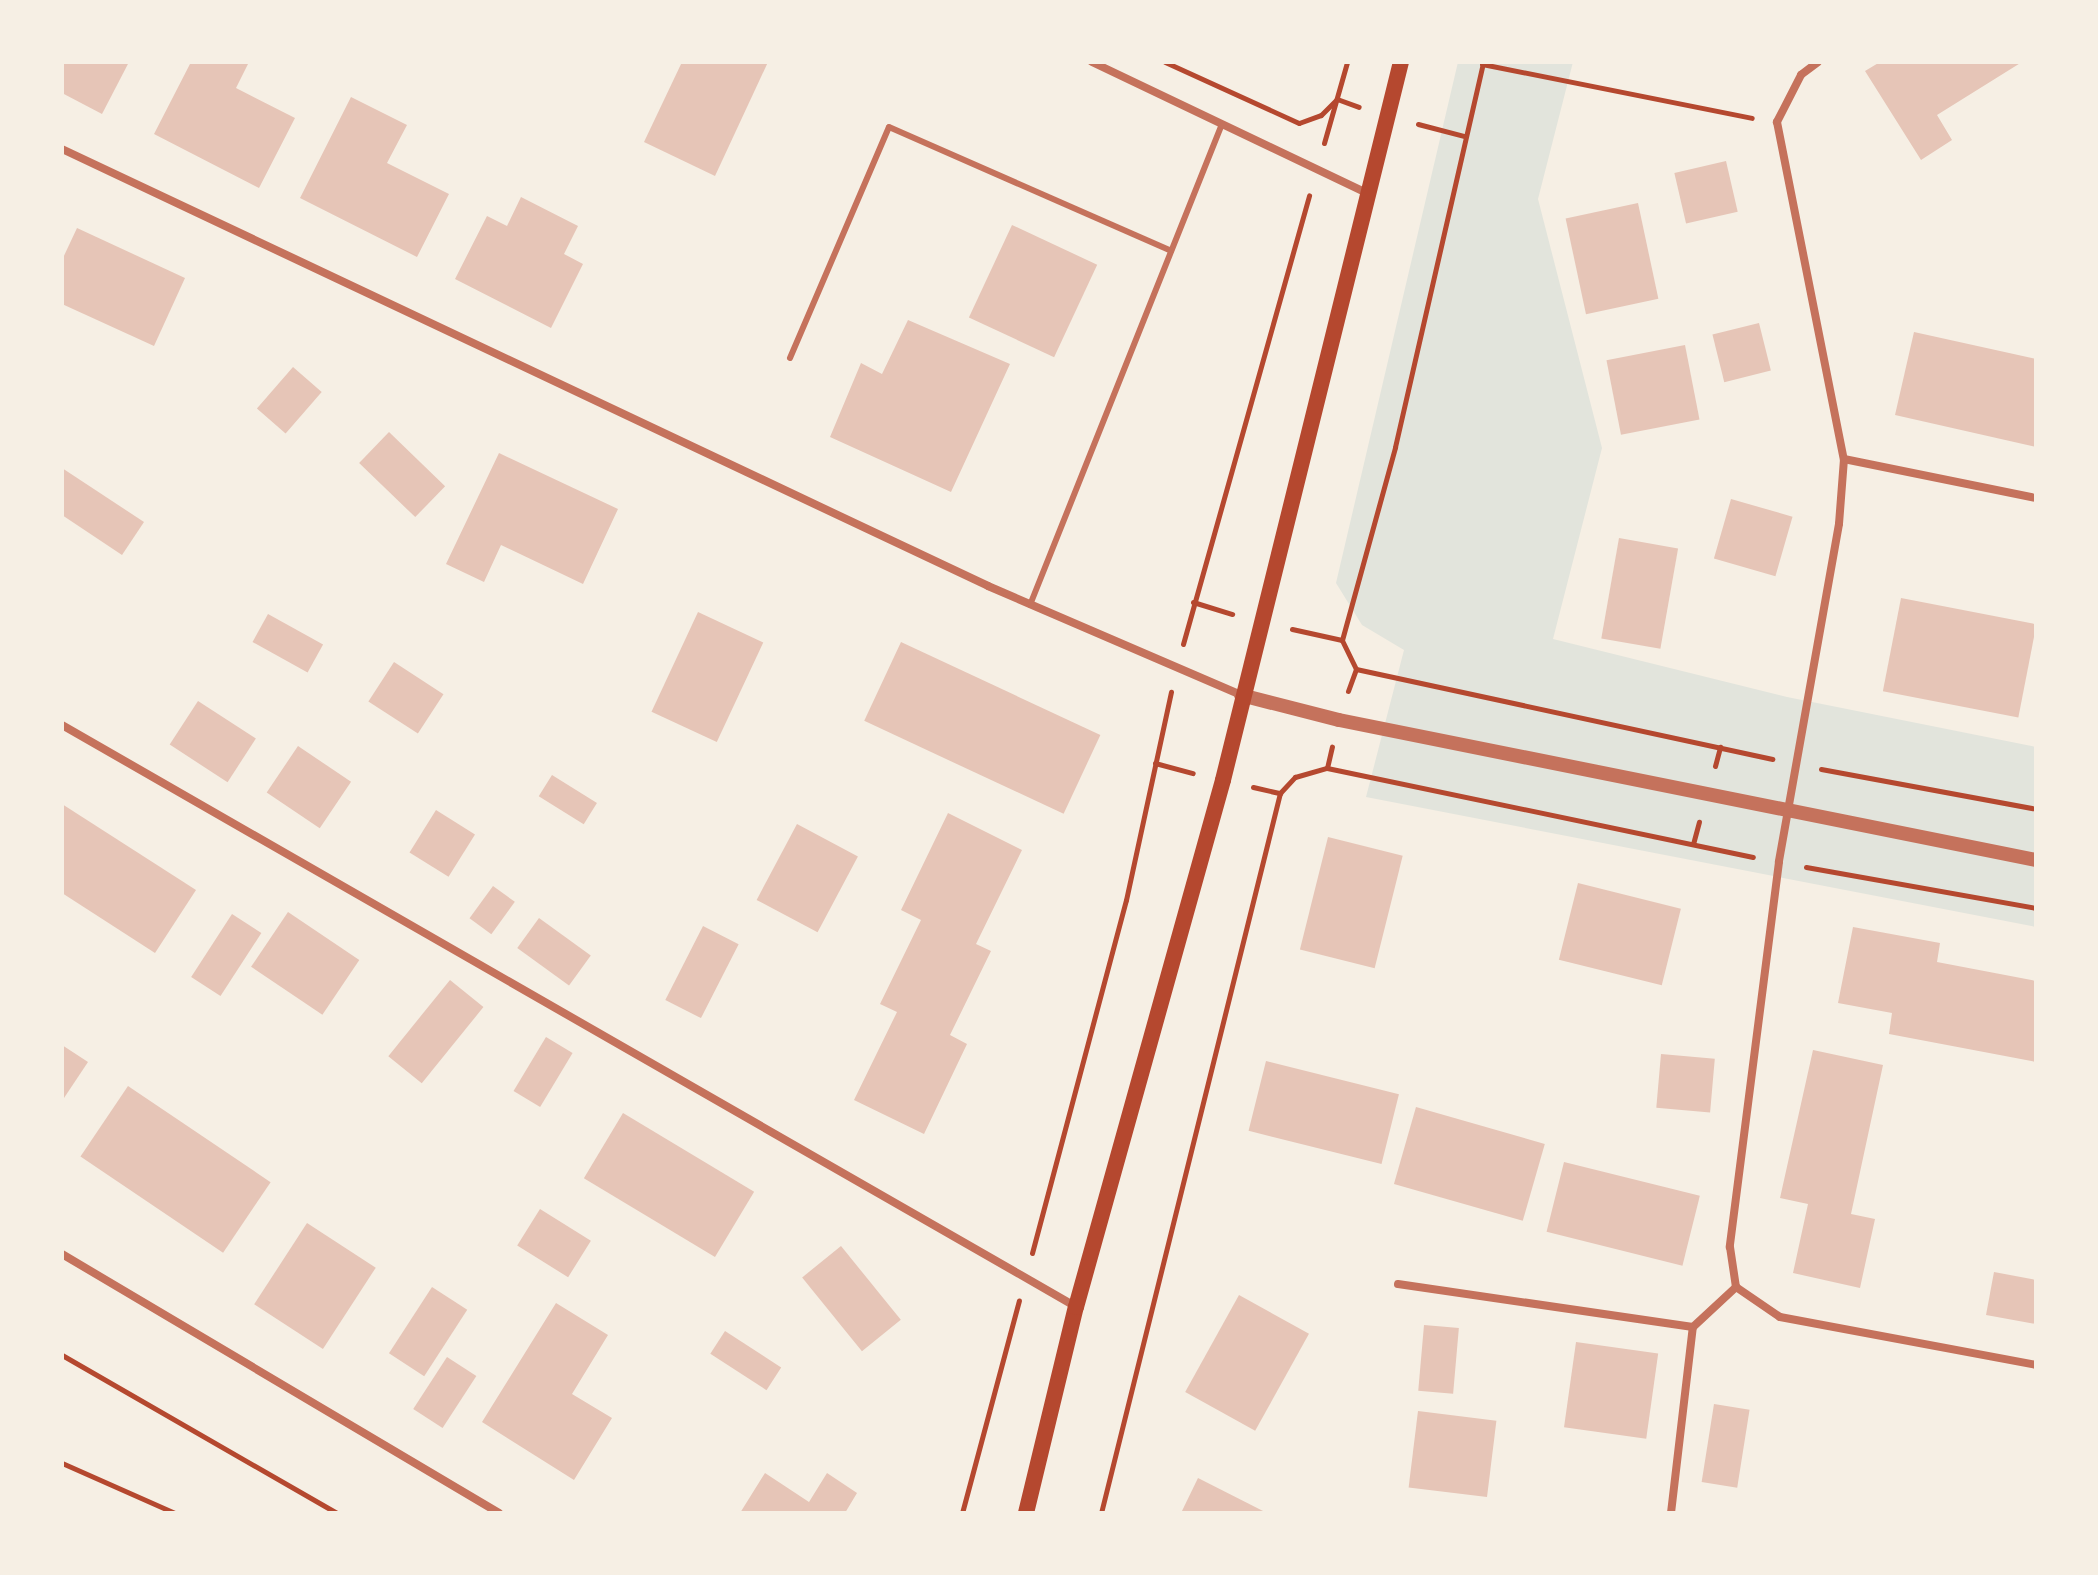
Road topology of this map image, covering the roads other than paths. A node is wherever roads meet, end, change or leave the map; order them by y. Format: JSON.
{"nodes":[{"id":1,"x":1092,"y":62,"type":"edge"},
{"id":2,"x":1401,"y":62,"type":"edge"},
{"id":3,"x":1818,"y":62,"type":"edge"},
{"id":4,"x":1222,"y":124,"type":"junction"},
{"id":5,"x":62,"y":149,"type":"edge"},
{"id":6,"x":1370,"y":194,"type":"junction"},
{"id":7,"x":1171,"y":251,"type":"junction"},
{"id":8,"x":790,"y":358,"type":"dead end"},
{"id":9,"x":1844,"y":459,"type":"junction"},
{"id":10,"x":2036,"y":498,"type":"edge"},
{"id":11,"x":1030,"y":605,"type":"junction"},
{"id":12,"x":1241,"y":695,"type":"junction"},
{"id":13,"x":62,"y":725,"type":"edge"},
{"id":14,"x":1787,"y":811,"type":"junction"},
{"id":15,"x":2036,"y":860,"type":"edge"},
{"id":16,"x":62,"y":1254,"type":"edge"},
{"id":17,"x":1398,"y":1284,"type":"dead end"},
{"id":18,"x":1736,"y":1287,"type":"junction"},
{"id":19,"x":1076,"y":1307,"type":"junction"},
{"id":20,"x":1693,"y":1327,"type":"junction"},
{"id":21,"x":2036,"y":1365,"type":"edge"},
{"id":22,"x":499,"y":1513,"type":"edge"},
{"id":23,"x":1026,"y":1513,"type":"edge"},
{"id":24,"x":1671,"y":1513,"type":"edge"}],
"edges":[{"from":1,"to":4,"type":"street"},
{"from":2,"to":6,"type":"main road"},
{"from":3,"to":9,"type":"street"},
{"from":4,"to":6,"type":"street"},
{"from":4,"to":7,"type":"lane"},
{"from":5,"to":11,"type":"street"},
{"from":6,"to":12,"type":"main road"},
{"from":7,"to":8,"type":"lane"},
{"from":7,"to":11,"type":"lane"},
{"from":9,"to":10,"type":"street"},
{"from":9,"to":14,"type":"street"},
{"from":11,"to":12,"type":"street"},
{"from":12,"to":14,"type":"street"},
{"from":12,"to":19,"type":"main road"},
{"from":13,"to":19,"type":"street"},
{"from":14,"to":15,"type":"street"},
{"from":14,"to":18,"type":"street"},
{"from":16,"to":22,"type":"street"},
{"from":17,"to":20,"type":"street"},
{"from":18,"to":20,"type":"street"},
{"from":18,"to":21,"type":"street"},
{"from":19,"to":23,"type":"main road"},
{"from":20,"to":24,"type":"street"}]}
